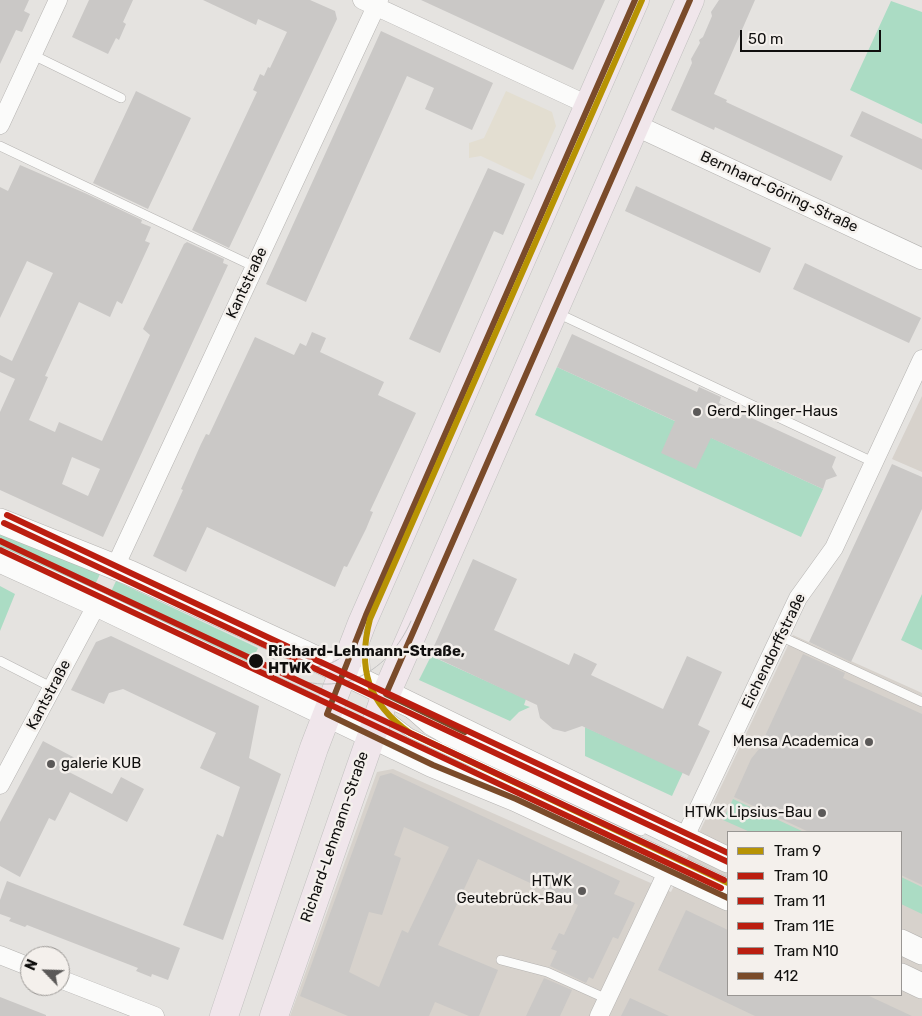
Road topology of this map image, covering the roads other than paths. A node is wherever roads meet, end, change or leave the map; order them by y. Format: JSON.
{"nodes":[{"id":1,"x":58,"y":0,"type":"edge"},
{"id":2,"x":635,"y":0,"type":"edge"},
{"id":3,"x":690,"y":0,"type":"edge"},
{"id":4,"x":372,"y":2,"type":"edge"},
{"id":5,"x":33,"y":55,"type":"junction"},
{"id":6,"x":121,"y":98,"type":"dead end"},
{"id":7,"x":588,"y":105,"type":"junction"},
{"id":8,"x":0,"y":125,"type":"edge"},
{"id":9,"x":636,"y":125,"type":"junction"},
{"id":10,"x":0,"y":146,"type":"edge"},
{"id":11,"x":922,"y":259,"type":"edge"},
{"id":12,"x":255,"y":266,"type":"junction"},
{"id":13,"x":554,"y":312,"type":"junction"},
{"id":14,"x":922,"y":359,"type":"edge"},
{"id":15,"x":874,"y":462,"type":"junction"},
{"id":16,"x":0,"y":521,"type":"edge"},
{"id":17,"x":0,"y":560,"type":"edge"},
{"id":18,"x":115,"y":567,"type":"junction"},
{"id":19,"x":377,"y":589,"type":"junction"},
{"id":20,"x":97,"y":604,"type":"junction"},
{"id":21,"x":780,"y":636,"type":"junction"},
{"id":22,"x":0,"y":661,"type":"edge"},
{"id":23,"x":343,"y":673,"type":"junction"},
{"id":24,"x":54,"y":688,"type":"junction"},
{"id":25,"x":387,"y":692,"type":"junction"},
{"id":26,"x":922,"y":702,"type":"edge"},
{"id":27,"x":327,"y":714,"type":"junction"},
{"id":28,"x":371,"y":735,"type":"junction"},
{"id":29,"x":0,"y":785,"type":"edge"},
{"id":30,"x":684,"y":838,"type":"junction"},
{"id":31,"x":727,"y":860,"type":"edge"},
{"id":32,"x":668,"y":870,"type":"junction"},
{"id":33,"x":727,"y":872,"type":"edge"},
{"id":34,"x":727,"y":883,"type":"edge"},
{"id":35,"x":727,"y":898,"type":"edge"},
{"id":36,"x":902,"y":942,"type":"edge"},
{"id":37,"x":922,"y":952,"type":"edge"},
{"id":38,"x":0,"y":955,"type":"edge"},
{"id":39,"x":500,"y":960,"type":"dead end"},
{"id":40,"x":20,"y":963,"type":"edge"},
{"id":41,"x":902,"y":976,"type":"edge"},
{"id":42,"x":70,"y":982,"type":"edge"},
{"id":43,"x":922,"y":986,"type":"edge"},
{"id":44,"x":607,"y":999,"type":"junction"},
{"id":45,"x":155,"y":1016,"type":"edge"},
{"id":46,"x":224,"y":1016,"type":"edge"},
{"id":47,"x":274,"y":1016,"type":"edge"},
{"id":48,"x":599,"y":1016,"type":"edge"}],
"edges":[{"from":1,"to":5,"type":"street"},
{"from":2,"to":7,"type":"main road"},
{"from":3,"to":9,"type":"main road","name":"Richard-Lehmann-Straße"},
{"from":4,"to":7,"type":"street"},
{"from":4,"to":12,"type":"street","name":"Kantstraße"},
{"from":5,"to":6,"type":"lane"},
{"from":5,"to":8,"type":"street"},
{"from":7,"to":19,"type":"main road"},
{"from":9,"to":11,"type":"street","name":"Bernhard-Göring-Straße"},
{"from":9,"to":13,"type":"main road","name":"Richard-Lehmann-Straße"},
{"from":10,"to":12,"type":"lane"},
{"from":12,"to":18,"type":"street","name":"Kantstraße"},
{"from":13,"to":15,"type":"lane"},
{"from":13,"to":25,"type":"main road","name":"Richard-Lehmann-Straße"},
{"from":14,"to":15,"type":"street","name":"Eichendorffstraße"},
{"from":15,"to":21,"type":"street","name":"Eichendorffstraße"},
{"from":16,"to":18,"type":"main road"},
{"from":17,"to":20,"type":"main road"},
{"from":18,"to":23,"type":"main road"},
{"from":19,"to":23,"type":"main road"},
{"from":19,"to":25,"type":"lane"},
{"from":20,"to":24,"type":"street","name":"Kantstraße"},
{"from":20,"to":27,"type":"main road"},
{"from":21,"to":26,"type":"lane"},
{"from":21,"to":30,"type":"street","name":"Eichendorffstraße"},
{"from":22,"to":24,"type":"lane"},
{"from":23,"to":25,"type":"main road"},
{"from":23,"to":27,"type":"main road"},
{"from":24,"to":29,"type":"street","name":"Kantstraße"},
{"from":25,"to":28,"type":"main road","name":"Richard-Lehmann-Straße"},
{"from":25,"to":30,"type":"main road"},
{"from":25,"to":33,"type":"lane"},
{"from":25,"to":34,"type":"lane"},
{"from":27,"to":28,"type":"main road"},
{"from":27,"to":46,"type":"main road"},
{"from":28,"to":32,"type":"main road"},
{"from":28,"to":47,"type":"main road","name":"Richard-Lehmann-Straße"},
{"from":30,"to":31,"type":"main road"},
{"from":32,"to":35,"type":"main road"},
{"from":32,"to":44,"type":"street"},
{"from":36,"to":37,"type":"main road"},
{"from":38,"to":40,"type":"street"},
{"from":39,"to":44,"type":"lane"},
{"from":41,"to":43,"type":"main road"},
{"from":42,"to":45,"type":"street"},
{"from":44,"to":48,"type":"street"}]}
